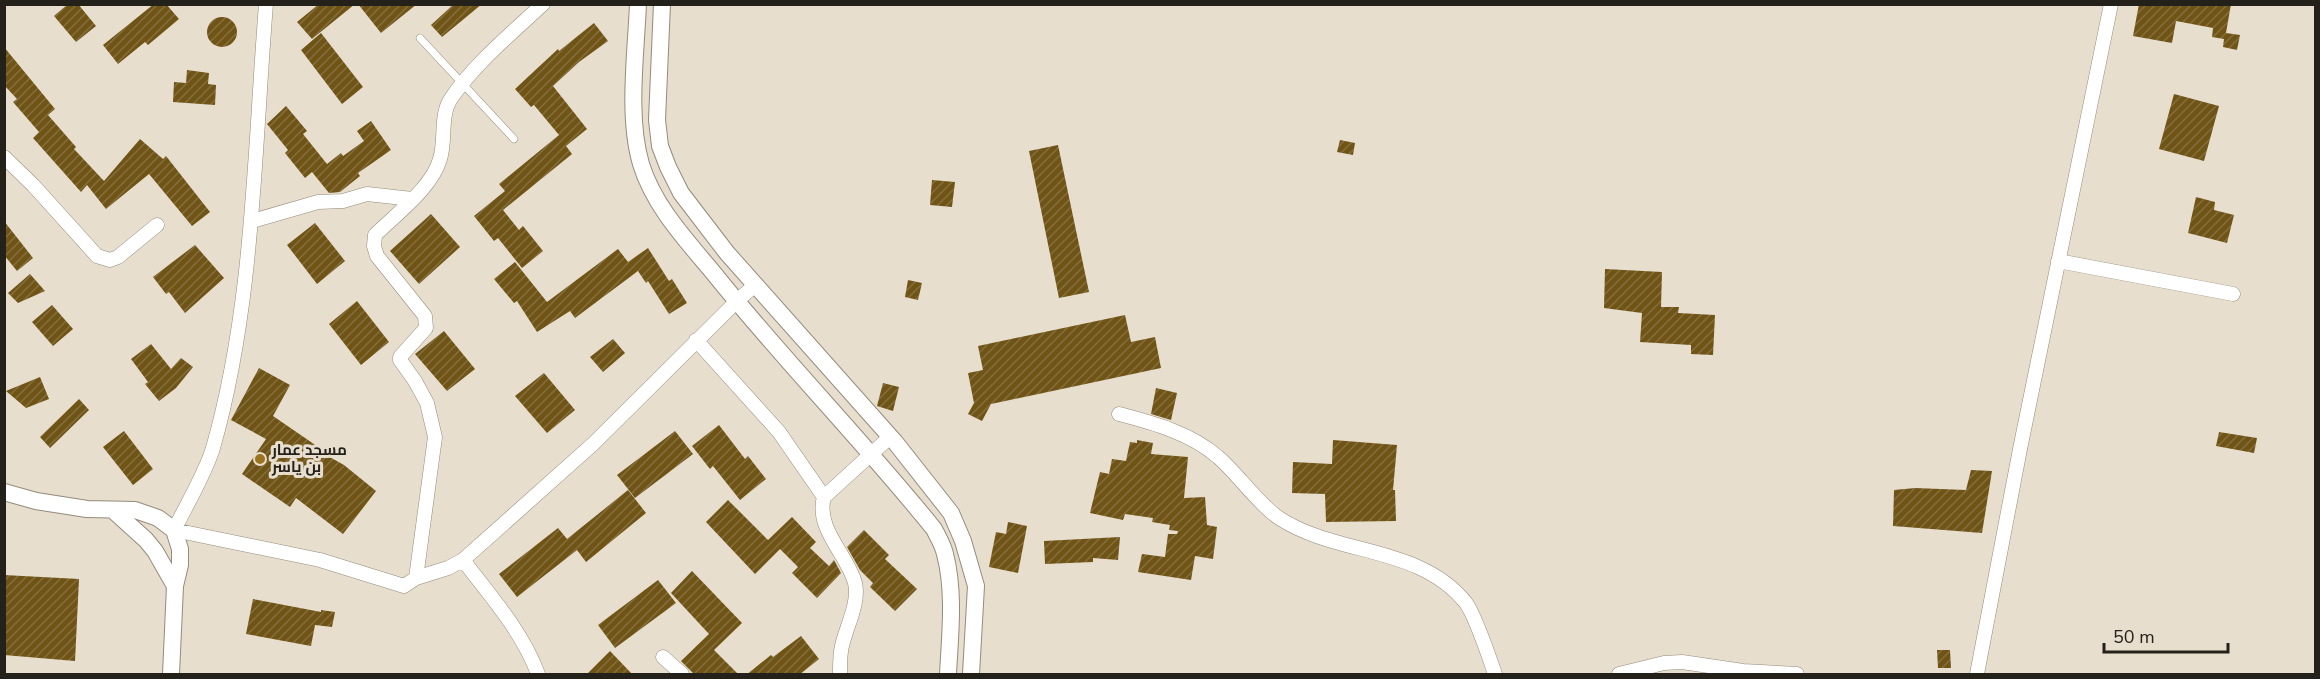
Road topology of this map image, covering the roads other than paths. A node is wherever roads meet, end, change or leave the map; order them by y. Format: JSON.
{"nodes":[{"id":1,"x":266,"y":4,"type":"edge"},
{"id":2,"x":543,"y":4,"type":"edge"},
{"id":3,"x":638,"y":4,"type":"edge"},
{"id":4,"x":662,"y":4,"type":"edge"},
{"id":5,"x":2111,"y":4,"type":"edge"},
{"id":6,"x":420,"y":38,"type":"dead end"},
{"id":7,"x":463,"y":84,"type":"junction"},
{"id":8,"x":514,"y":139,"type":"dead end"},
{"id":9,"x":4,"y":157,"type":"edge"},
{"id":10,"x":412,"y":199,"type":"junction"},
{"id":11,"x":252,"y":221,"type":"junction"},
{"id":12,"x":157,"y":225,"type":"dead end"},
{"id":13,"x":2058,"y":261,"type":"junction"},
{"id":14,"x":755,"y":285,"type":"junction"},
{"id":15,"x":2233,"y":294,"type":"dead end"},
{"id":16,"x":737,"y":301,"type":"junction"},
{"id":17,"x":696,"y":340,"type":"junction"},
{"id":18,"x":1119,"y":414,"type":"dead end"},
{"id":19,"x":890,"y":437,"type":"junction"},
{"id":20,"x":870,"y":455,"type":"junction"},
{"id":21,"x":4,"y":492,"type":"edge"},
{"id":22,"x":824,"y":497,"type":"junction"},
{"id":23,"x":114,"y":511,"type":"junction"},
{"id":24,"x":174,"y":530,"type":"junction"},
{"id":25,"x":463,"y":560,"type":"junction"},
{"id":26,"x":416,"y":578,"type":"junction"},
{"id":27,"x":176,"y":586,"type":"junction"},
{"id":28,"x":663,"y":657,"type":"dead end"},
{"id":29,"x":171,"y":675,"type":"edge"},
{"id":30,"x":538,"y":675,"type":"edge"},
{"id":31,"x":681,"y":675,"type":"edge"},
{"id":32,"x":840,"y":675,"type":"edge"},
{"id":33,"x":948,"y":675,"type":"edge"},
{"id":34,"x":971,"y":675,"type":"edge"},
{"id":35,"x":1495,"y":675,"type":"edge"},
{"id":36,"x":1619,"y":675,"type":"edge"},
{"id":37,"x":1797,"y":675,"type":"edge"},
{"id":38,"x":1977,"y":675,"type":"edge"}],
"edges":[{"from":1,"to":11,"type":"street"},
{"from":2,"to":7,"type":"street"},
{"from":3,"to":16,"type":"street"},
{"from":4,"to":14,"type":"street"},
{"from":5,"to":13,"type":"street"},
{"from":6,"to":7,"type":"lane"},
{"from":7,"to":8,"type":"lane"},
{"from":7,"to":10,"type":"street"},
{"from":9,"to":12,"type":"street"},
{"from":10,"to":11,"type":"street"},
{"from":10,"to":26,"type":"street"},
{"from":11,"to":24,"type":"street"},
{"from":13,"to":15,"type":"street"},
{"from":13,"to":38,"type":"street"},
{"from":14,"to":16,"type":"street"},
{"from":14,"to":19,"type":"street"},
{"from":16,"to":17,"type":"street"},
{"from":16,"to":20,"type":"street"},
{"from":17,"to":22,"type":"street"},
{"from":17,"to":25,"type":"street"},
{"from":18,"to":35,"type":"street"},
{"from":19,"to":20,"type":"street"},
{"from":19,"to":34,"type":"street"},
{"from":20,"to":22,"type":"street"},
{"from":20,"to":33,"type":"street"},
{"from":21,"to":23,"type":"street"},
{"from":22,"to":32,"type":"street"},
{"from":23,"to":24,"type":"street"},
{"from":23,"to":27,"type":"street"},
{"from":24,"to":26,"type":"street"},
{"from":24,"to":27,"type":"street"},
{"from":25,"to":26,"type":"street"},
{"from":25,"to":30,"type":"street"},
{"from":27,"to":29,"type":"street"},
{"from":28,"to":31,"type":"street"},
{"from":36,"to":37,"type":"street"}]}
